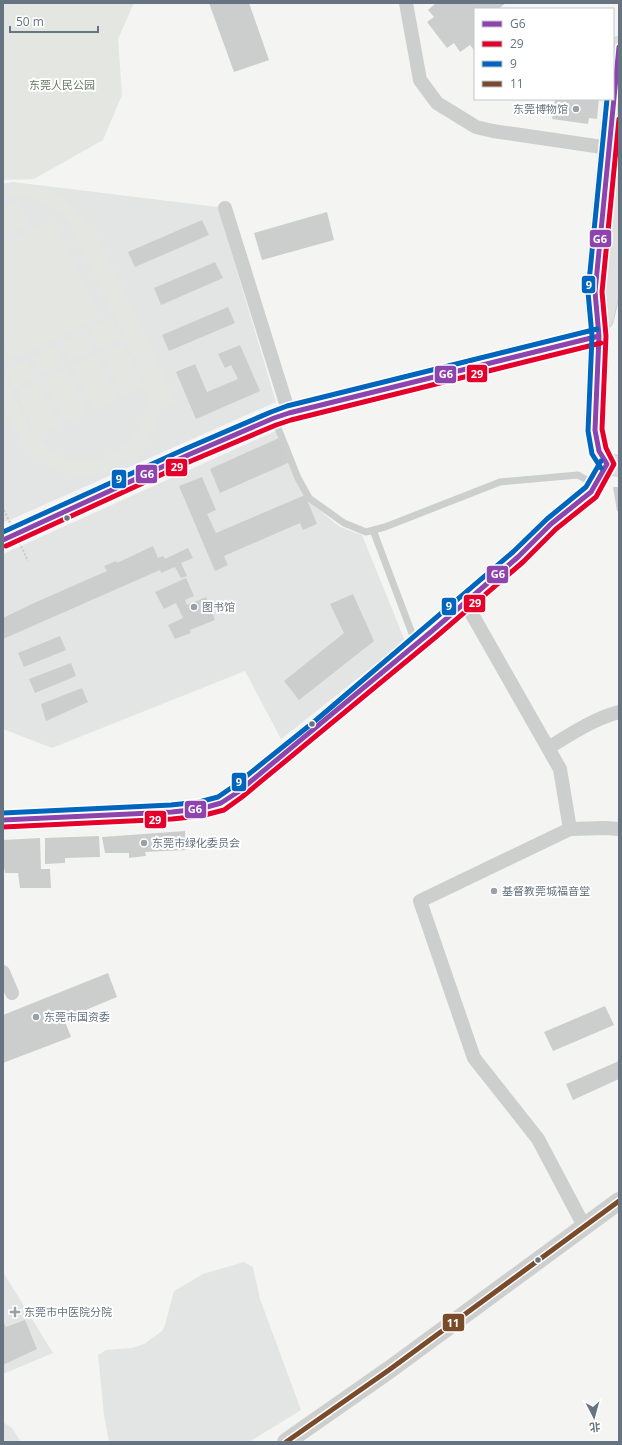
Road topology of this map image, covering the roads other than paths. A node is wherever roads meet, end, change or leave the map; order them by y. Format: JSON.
{"nodes":[{"id":1,"x":406,"y":3,"type":"edge"},
{"id":2,"x":619,"y":47,"type":"edge"},
{"id":3,"x":614,"y":98,"type":"edge"},
{"id":4,"x":614,"y":100,"type":"edge"},
{"id":5,"x":609,"y":148,"type":"junction"},
{"id":6,"x":615,"y":194,"type":"edge"},
{"id":7,"x":225,"y":208,"type":"dead end"},
{"id":8,"x":599,"y":336,"type":"junction"},
{"id":9,"x":281,"y":416,"type":"junction"},
{"id":10,"x":613,"y":465,"type":"edge"},
{"id":11,"x":591,"y":492,"type":"junction"},
{"id":12,"x":373,"y":530,"type":"junction"},
{"id":13,"x":3,"y":540,"type":"edge"},
{"id":14,"x":465,"y":602,"type":"junction"},
{"id":15,"x":417,"y":644,"type":"junction"},
{"id":16,"x":619,"y":712,"type":"edge"},
{"id":17,"x":548,"y":748,"type":"junction"},
{"id":18,"x":3,"y":820,"type":"edge"},
{"id":19,"x":570,"y":829,"type":"junction"},
{"id":20,"x":619,"y":829,"type":"edge"},
{"id":21,"x":3,"y":972,"type":"edge"},
{"id":22,"x":12,"y":993,"type":"dead end"},
{"id":23,"x":619,"y":1201,"type":"edge"},
{"id":24,"x":584,"y":1226,"type":"junction"},
{"id":25,"x":286,"y":1442,"type":"edge"}],
"edges":[{"from":1,"to":5,"type":"street"},
{"from":2,"to":3,"type":"main road"},
{"from":4,"to":5,"type":"main road"},
{"from":5,"to":6,"type":"main road"},
{"from":6,"to":8,"type":"main road"},
{"from":7,"to":9,"type":"street"},
{"from":8,"to":9,"type":"street"},
{"from":8,"to":10,"type":"main road"},
{"from":9,"to":12,"type":"lane"},
{"from":9,"to":13,"type":"street"},
{"from":10,"to":11,"type":"street"},
{"from":11,"to":12,"type":"lane"},
{"from":11,"to":14,"type":"street"},
{"from":12,"to":15,"type":"lane"},
{"from":14,"to":15,"type":"street"},
{"from":14,"to":17,"type":"street"},
{"from":15,"to":18,"type":"street"},
{"from":16,"to":17,"type":"street"},
{"from":17,"to":19,"type":"street"},
{"from":19,"to":20,"type":"street"},
{"from":19,"to":24,"type":"street"},
{"from":21,"to":22,"type":"street"},
{"from":23,"to":24,"type":"street"},
{"from":24,"to":25,"type":"street"}]}
